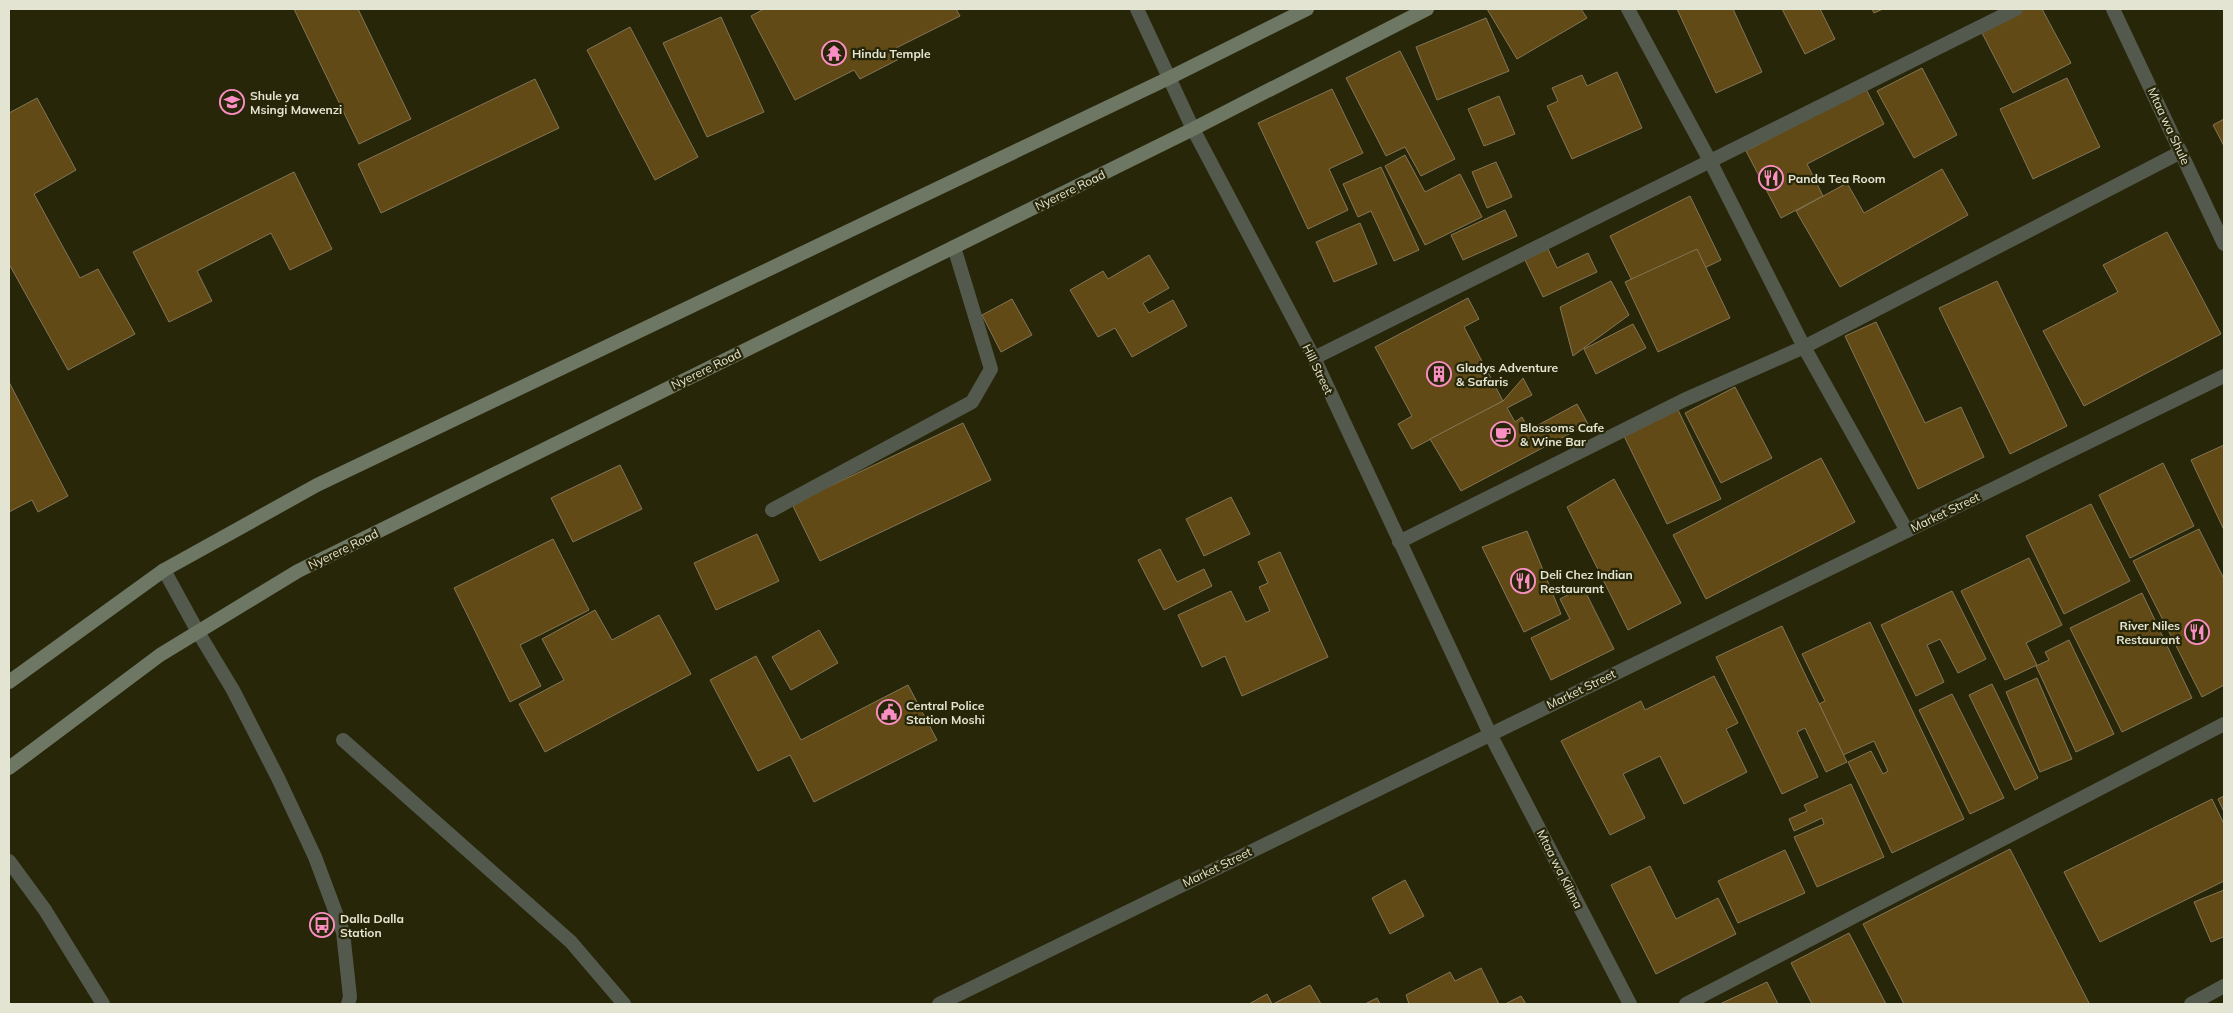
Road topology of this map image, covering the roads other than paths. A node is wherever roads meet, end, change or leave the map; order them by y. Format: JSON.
{"nodes":[{"id":1,"x":1137,"y":9,"type":"edge"},
{"id":2,"x":1307,"y":9,"type":"edge"},
{"id":3,"x":1427,"y":9,"type":"edge"},
{"id":4,"x":1628,"y":9,"type":"edge"},
{"id":5,"x":2016,"y":9,"type":"edge"},
{"id":6,"x":2113,"y":9,"type":"edge"},
{"id":7,"x":1169,"y":78,"type":"junction"},
{"id":8,"x":1193,"y":129,"type":"junction"},
{"id":9,"x":2181,"y":152,"type":"junction"},
{"id":10,"x":1709,"y":159,"type":"junction"},
{"id":11,"x":2224,"y":244,"type":"edge"},
{"id":12,"x":954,"y":247,"type":"junction"},
{"id":13,"x":1804,"y":347,"type":"junction"},
{"id":14,"x":1314,"y":358,"type":"junction"},
{"id":15,"x":2224,"y":376,"type":"edge"},
{"id":16,"x":772,"y":510,"type":"dead end"},
{"id":17,"x":1907,"y":531,"type":"junction"},
{"id":18,"x":1400,"y":542,"type":"junction"},
{"id":19,"x":164,"y":570,"type":"junction"},
{"id":20,"x":198,"y":632,"type":"junction"},
{"id":21,"x":9,"y":682,"type":"edge"},
{"id":22,"x":2224,"y":724,"type":"edge"},
{"id":23,"x":1490,"y":734,"type":"junction"},
{"id":24,"x":343,"y":740,"type":"dead end"},
{"id":25,"x":9,"y":768,"type":"edge"},
{"id":26,"x":9,"y":861,"type":"edge"},
{"id":27,"x":2224,"y":986,"type":"edge"},
{"id":28,"x":103,"y":1004,"type":"edge"},
{"id":29,"x":348,"y":1004,"type":"edge"},
{"id":30,"x":624,"y":1004,"type":"edge"},
{"id":31,"x":941,"y":1004,"type":"edge"},
{"id":32,"x":1630,"y":1004,"type":"edge"},
{"id":33,"x":1686,"y":1004,"type":"edge"},
{"id":34,"x":2191,"y":1004,"type":"edge"}],
"edges":[{"from":1,"to":7,"type":"street","name":"Hill Street"},
{"from":2,"to":7,"type":"main road"},
{"from":3,"to":8,"type":"main road","name":"Nyerere Road"},
{"from":4,"to":10,"type":"street"},
{"from":5,"to":10,"type":"street"},
{"from":6,"to":9,"type":"street","name":"Mtaa wa Shule"},
{"from":7,"to":8,"type":"street","name":"Hill Street"},
{"from":7,"to":19,"type":"main road"},
{"from":8,"to":12,"type":"main road","name":"Nyerere Road"},
{"from":8,"to":14,"type":"street","name":"Hill Street"},
{"from":9,"to":11,"type":"street","name":"Mtaa wa Shule"},
{"from":9,"to":13,"type":"street"},
{"from":10,"to":13,"type":"street"},
{"from":10,"to":14,"type":"street"},
{"from":12,"to":16,"type":"street"},
{"from":12,"to":20,"type":"main road","name":"Nyerere Road"},
{"from":13,"to":17,"type":"street"},
{"from":13,"to":18,"type":"street"},
{"from":14,"to":18,"type":"street","name":"Hill Street"},
{"from":15,"to":17,"type":"street","name":"Market Street"},
{"from":17,"to":23,"type":"street","name":"Market Street"},
{"from":18,"to":23,"type":"street","name":"Hill Street"},
{"from":19,"to":20,"type":"street"},
{"from":19,"to":21,"type":"main road"},
{"from":20,"to":25,"type":"main road","name":"Nyerere Road"},
{"from":20,"to":29,"type":"street"},
{"from":22,"to":33,"type":"street"},
{"from":23,"to":31,"type":"street","name":"Market Street"},
{"from":23,"to":32,"type":"street","name":"Mtaa wa Kilima"},
{"from":24,"to":30,"type":"street"},
{"from":26,"to":28,"type":"street"},
{"from":27,"to":34,"type":"street"}]}
